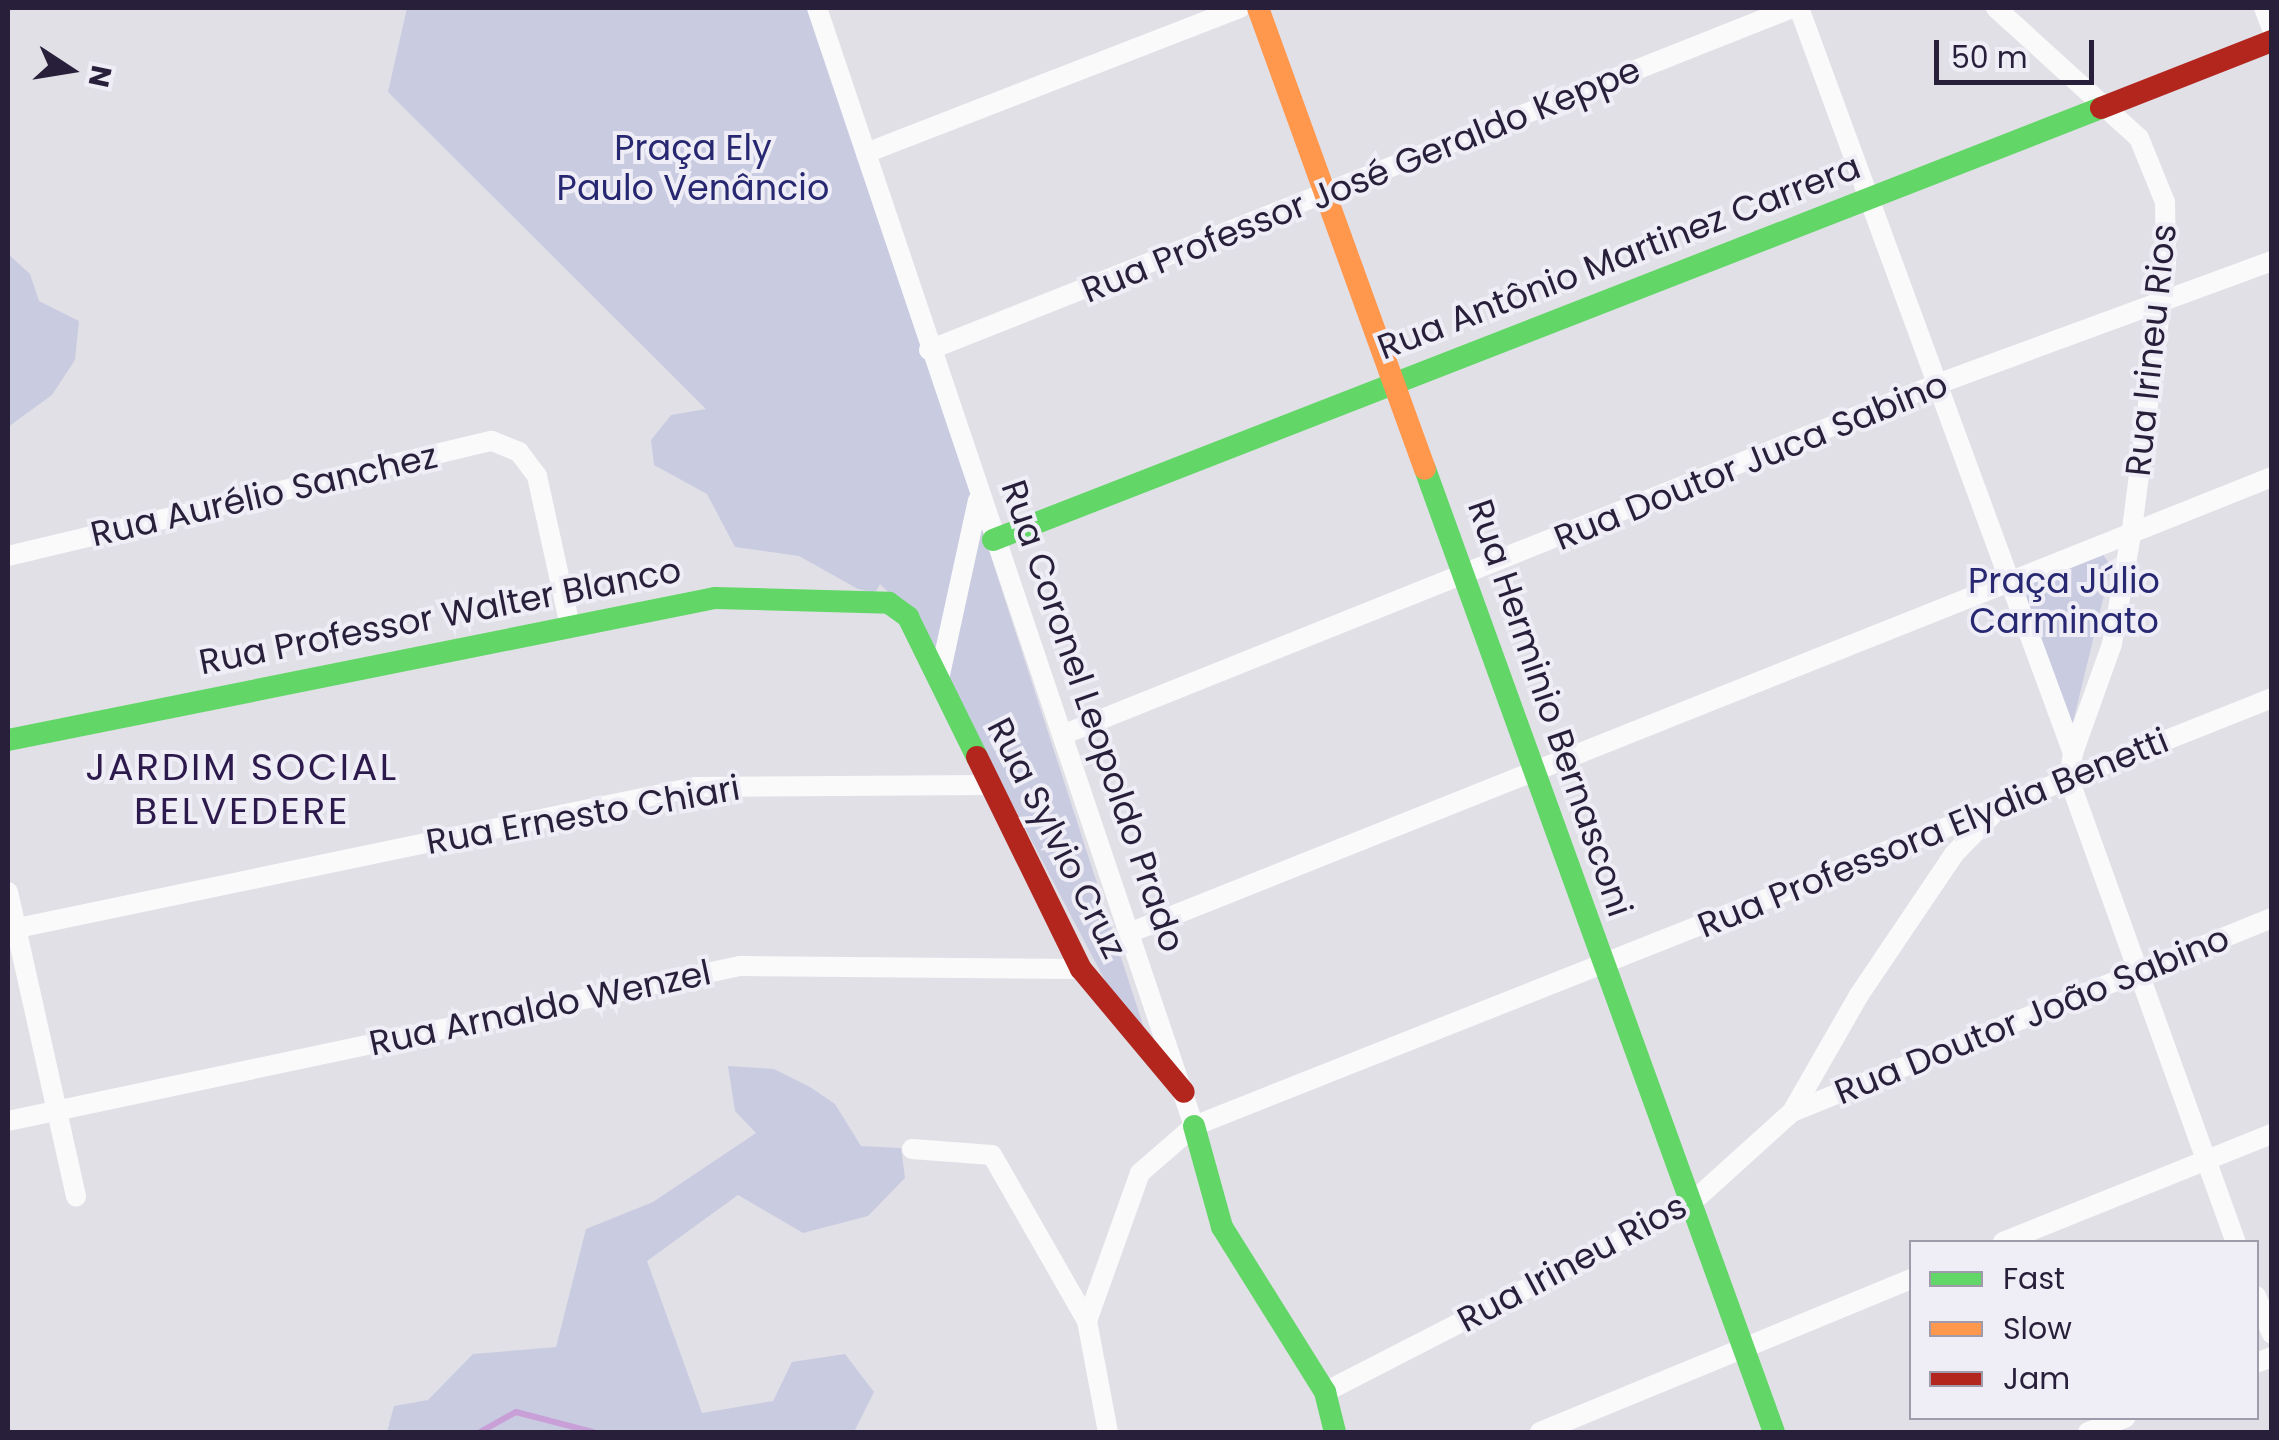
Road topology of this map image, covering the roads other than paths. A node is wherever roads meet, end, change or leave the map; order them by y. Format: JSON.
{"nodes":[{"id":1,"x":816,"y":8,"type":"edge"},
{"id":2,"x":1240,"y":8,"type":"edge"},
{"id":3,"x":1258,"y":8,"type":"edge"},
{"id":4,"x":1792,"y":8,"type":"edge"},
{"id":5,"x":1800,"y":8,"type":"edge"},
{"id":6,"x":1996,"y":8,"type":"edge"},
{"id":7,"x":2264,"y":8,"type":"edge"},
{"id":8,"x":2272,"y":29,"type":"edge"},
{"id":9,"x":2272,"y":41,"type":"edge"},
{"id":10,"x":2102,"y":106,"type":"junction"},
{"id":11,"x":866,"y":153,"type":"junction"},
{"id":12,"x":1325,"y":196,"type":"junction"},
{"id":13,"x":1866,"y":199,"type":"junction"},
{"id":14,"x":2272,"y":262,"type":"edge"},
{"id":15,"x":2160,"y":302,"type":"junction"},
{"id":16,"x":929,"y":350,"type":"junction"},
{"id":17,"x":1397,"y":380,"type":"junction"},
{"id":18,"x":1932,"y":386,"type":"junction"},
{"id":19,"x":2272,"y":477,"type":"edge"},
{"id":20,"x":978,"y":498,"type":"junction"},
{"id":21,"x":2132,"y":529,"type":"junction"},
{"id":22,"x":992,"y":540,"type":"junction"},
{"id":23,"x":8,"y":556,"type":"edge"},
{"id":24,"x":1466,"y":576,"type":"junction"},
{"id":25,"x":2004,"y":579,"type":"junction"},
{"id":26,"x":890,"y":602,"type":"joint"},
{"id":27,"x":569,"y":620,"type":"junction"},
{"id":28,"x":939,"y":679,"type":"junction"},
{"id":29,"x":2272,"y":698,"type":"edge"},
{"id":30,"x":1067,"y":734,"type":"junction"},
{"id":31,"x":8,"y":740,"type":"edge"},
{"id":32,"x":2072,"y":753,"type":"junction"},
{"id":33,"x":1534,"y":770,"type":"junction"},
{"id":34,"x":2069,"y":779,"type":"junction"},
{"id":35,"x":987,"y":785,"type":"junction"},
{"id":36,"x":2000,"y":808,"type":"junction"},
{"id":37,"x":8,"y":892,"type":"edge"},
{"id":38,"x":2272,"y":918,"type":"edge"},
{"id":39,"x":11,"y":929,"type":"edge"},
{"id":40,"x":1134,"y":931,"type":"junction"},
{"id":41,"x":1602,"y":964,"type":"junction"},
{"id":42,"x":1081,"y":969,"type":"junction"},
{"id":43,"x":2142,"y":970,"type":"junction"},
{"id":44,"x":1184,"y":1092,"type":"junction"},
{"id":45,"x":56,"y":1110,"type":"junction"},
{"id":46,"x":1792,"y":1112,"type":"junction"},
{"id":47,"x":8,"y":1120,"type":"edge"},
{"id":48,"x":1194,"y":1126,"type":"junction"},
{"id":49,"x":2272,"y":1134,"type":"edge"},
{"id":50,"x":912,"y":1149,"type":"dead end"},
{"id":51,"x":2204,"y":1161,"type":"junction"},
{"id":52,"x":76,"y":1197,"type":"dead end"},
{"id":53,"x":1689,"y":1205,"type":"junction"},
{"id":54,"x":2008,"y":1240,"type":"edge"},
{"id":55,"x":2235,"y":1240,"type":"edge"},
{"id":56,"x":1909,"y":1280,"type":"edge"},
{"id":57,"x":2259,"y":1303,"type":"edge"},
{"id":58,"x":1087,"y":1321,"type":"junction"},
{"id":59,"x":2272,"y":1334,"type":"edge"},
{"id":60,"x":1743,"y":1347,"type":"junction"},
{"id":61,"x":1324,"y":1392,"type":"junction"},
{"id":62,"x":2119,"y":1420,"type":"edge"},
{"id":63,"x":1108,"y":1432,"type":"edge"},
{"id":64,"x":1335,"y":1432,"type":"edge"},
{"id":65,"x":1540,"y":1432,"type":"edge"},
{"id":66,"x":1774,"y":1432,"type":"edge"},
{"id":67,"x":2088,"y":1432,"type":"edge"}],
"edges":[{"from":1,"to":11,"type":"street","name":"Rua Coronel Leopoldo Prado"},
{"from":2,"to":11,"type":"street"},
{"from":3,"to":12,"type":"street","name":"Rua Herminio Bernasconi"},
{"from":4,"to":12,"type":"street","name":"Rua Professor José Geraldo Keppe"},
{"from":5,"to":13,"type":"street"},
{"from":6,"to":10,"type":"street","name":"Rua Irineu Rios"},
{"from":7,"to":8,"type":"street"},
{"from":9,"to":10,"type":"street","name":"Rua Antônio Martinez Carrera"},
{"from":10,"to":13,"type":"street","name":"Rua Antônio Martinez Carrera"},
{"from":10,"to":15,"type":"street","name":"Rua Irineu Rios"},
{"from":11,"to":16,"type":"street","name":"Rua Coronel Leopoldo Prado"},
{"from":12,"to":16,"type":"street","name":"Rua Professor José Geraldo Keppe"},
{"from":12,"to":17,"type":"street","name":"Rua Herminio Bernasconi"},
{"from":13,"to":17,"type":"street","name":"Rua Antônio Martinez Carrera"},
{"from":13,"to":18,"type":"street"},
{"from":14,"to":15,"type":"street","name":"Rua Doutor Juca Sabino"},
{"from":15,"to":18,"type":"street","name":"Rua Doutor Juca Sabino"},
{"from":15,"to":21,"type":"street","name":"Rua Irineu Rios"},
{"from":16,"to":20,"type":"street","name":"Rua Coronel Leopoldo Prado"},
{"from":17,"to":22,"type":"street","name":"Rua Antônio Martinez Carrera"},
{"from":17,"to":24,"type":"street","name":"Rua Herminio Bernasconi"},
{"from":18,"to":24,"type":"street","name":"Rua Doutor Juca Sabino"},
{"from":18,"to":25,"type":"street"},
{"from":19,"to":21,"type":"street"},
{"from":20,"to":22,"type":"street","name":"Rua Coronel Leopoldo Prado"},
{"from":20,"to":28,"type":"street"},
{"from":21,"to":25,"type":"street"},
{"from":21,"to":32,"type":"street","name":"Rua Irineu Rios"},
{"from":22,"to":30,"type":"street","name":"Rua Coronel Leopoldo Prado"},
{"from":23,"to":27,"type":"street","name":"Rua Aurélio Sanchez"},
{"from":24,"to":30,"type":"street","name":"Rua Doutor Juca Sabino"},
{"from":24,"to":33,"type":"street","name":"Rua Herminio Bernasconi"},
{"from":25,"to":32,"type":"street"},
{"from":25,"to":33,"type":"street"},
{"from":26,"to":27,"type":"street","name":"Rua Professor Walter Blanco"},
{"from":26,"to":28,"type":"street","name":"Rua Sylvio Cruz"},
{"from":27,"to":31,"type":"street","name":"Rua Professor Walter Blanco"},
{"from":28,"to":35,"type":"street","name":"Rua Sylvio Cruz"},
{"from":29,"to":34,"type":"street","name":"Rua Professora Elydia Benetti"},
{"from":30,"to":40,"type":"street","name":"Rua Coronel Leopoldo Prado"},
{"from":32,"to":34,"type":"street"},
{"from":33,"to":40,"type":"street"},
{"from":33,"to":41,"type":"street","name":"Rua Herminio Bernasconi"},
{"from":34,"to":36,"type":"street","name":"Rua Professora Elydia Benetti"},
{"from":34,"to":43,"type":"street"},
{"from":35,"to":39,"type":"street","name":"Rua Ernesto Chiari"},
{"from":35,"to":42,"type":"street","name":"Rua Sylvio Cruz"},
{"from":36,"to":41,"type":"street","name":"Rua Professora Elydia Benetti"},
{"from":36,"to":46,"type":"street","name":"Rua Irineu Rios"},
{"from":37,"to":39,"type":"street"},
{"from":38,"to":43,"type":"street","name":"Rua Doutor João Sabino"},
{"from":39,"to":45,"type":"street"},
{"from":40,"to":44,"type":"street","name":"Rua Coronel Leopoldo Prado"},
{"from":41,"to":48,"type":"street","name":"Rua Professora Elydia Benetti"},
{"from":41,"to":53,"type":"street","name":"Rua Herminio Bernasconi"},
{"from":42,"to":44,"type":"street","name":"Rua Sylvio Cruz"},
{"from":42,"to":45,"type":"street","name":"Rua Arnaldo Wenzel"},
{"from":43,"to":46,"type":"street","name":"Rua Doutor João Sabino"},
{"from":43,"to":51,"type":"street"},
{"from":44,"to":48,"type":"street","name":"Rua Coronel Leopoldo Prado"},
{"from":45,"to":47,"type":"street","name":"Rua Arnaldo Wenzel"},
{"from":45,"to":52,"type":"street"},
{"from":46,"to":53,"type":"street","name":"Rua Irineu Rios"},
{"from":48,"to":58,"type":"street","name":"Rua Professora Elydia Benetti"},
{"from":48,"to":61,"type":"street","name":"Rua Coronel Leopoldo Prado"},
{"from":49,"to":51,"type":"street"},
{"from":50,"to":58,"type":"street"},
{"from":51,"to":54,"type":"street"},
{"from":51,"to":55,"type":"street"},
{"from":53,"to":60,"type":"street","name":"Rua Herminio Bernasconi"},
{"from":53,"to":61,"type":"street","name":"Rua Irineu Rios"},
{"from":56,"to":60,"type":"street"},
{"from":57,"to":59,"type":"street"},
{"from":58,"to":63,"type":"street"},
{"from":60,"to":65,"type":"street"},
{"from":60,"to":66,"type":"street","name":"Rua Herminio Bernasconi"},
{"from":61,"to":64,"type":"street","name":"Rua Coronel Leopoldo Prado"},
{"from":62,"to":67,"type":"street"}]}
